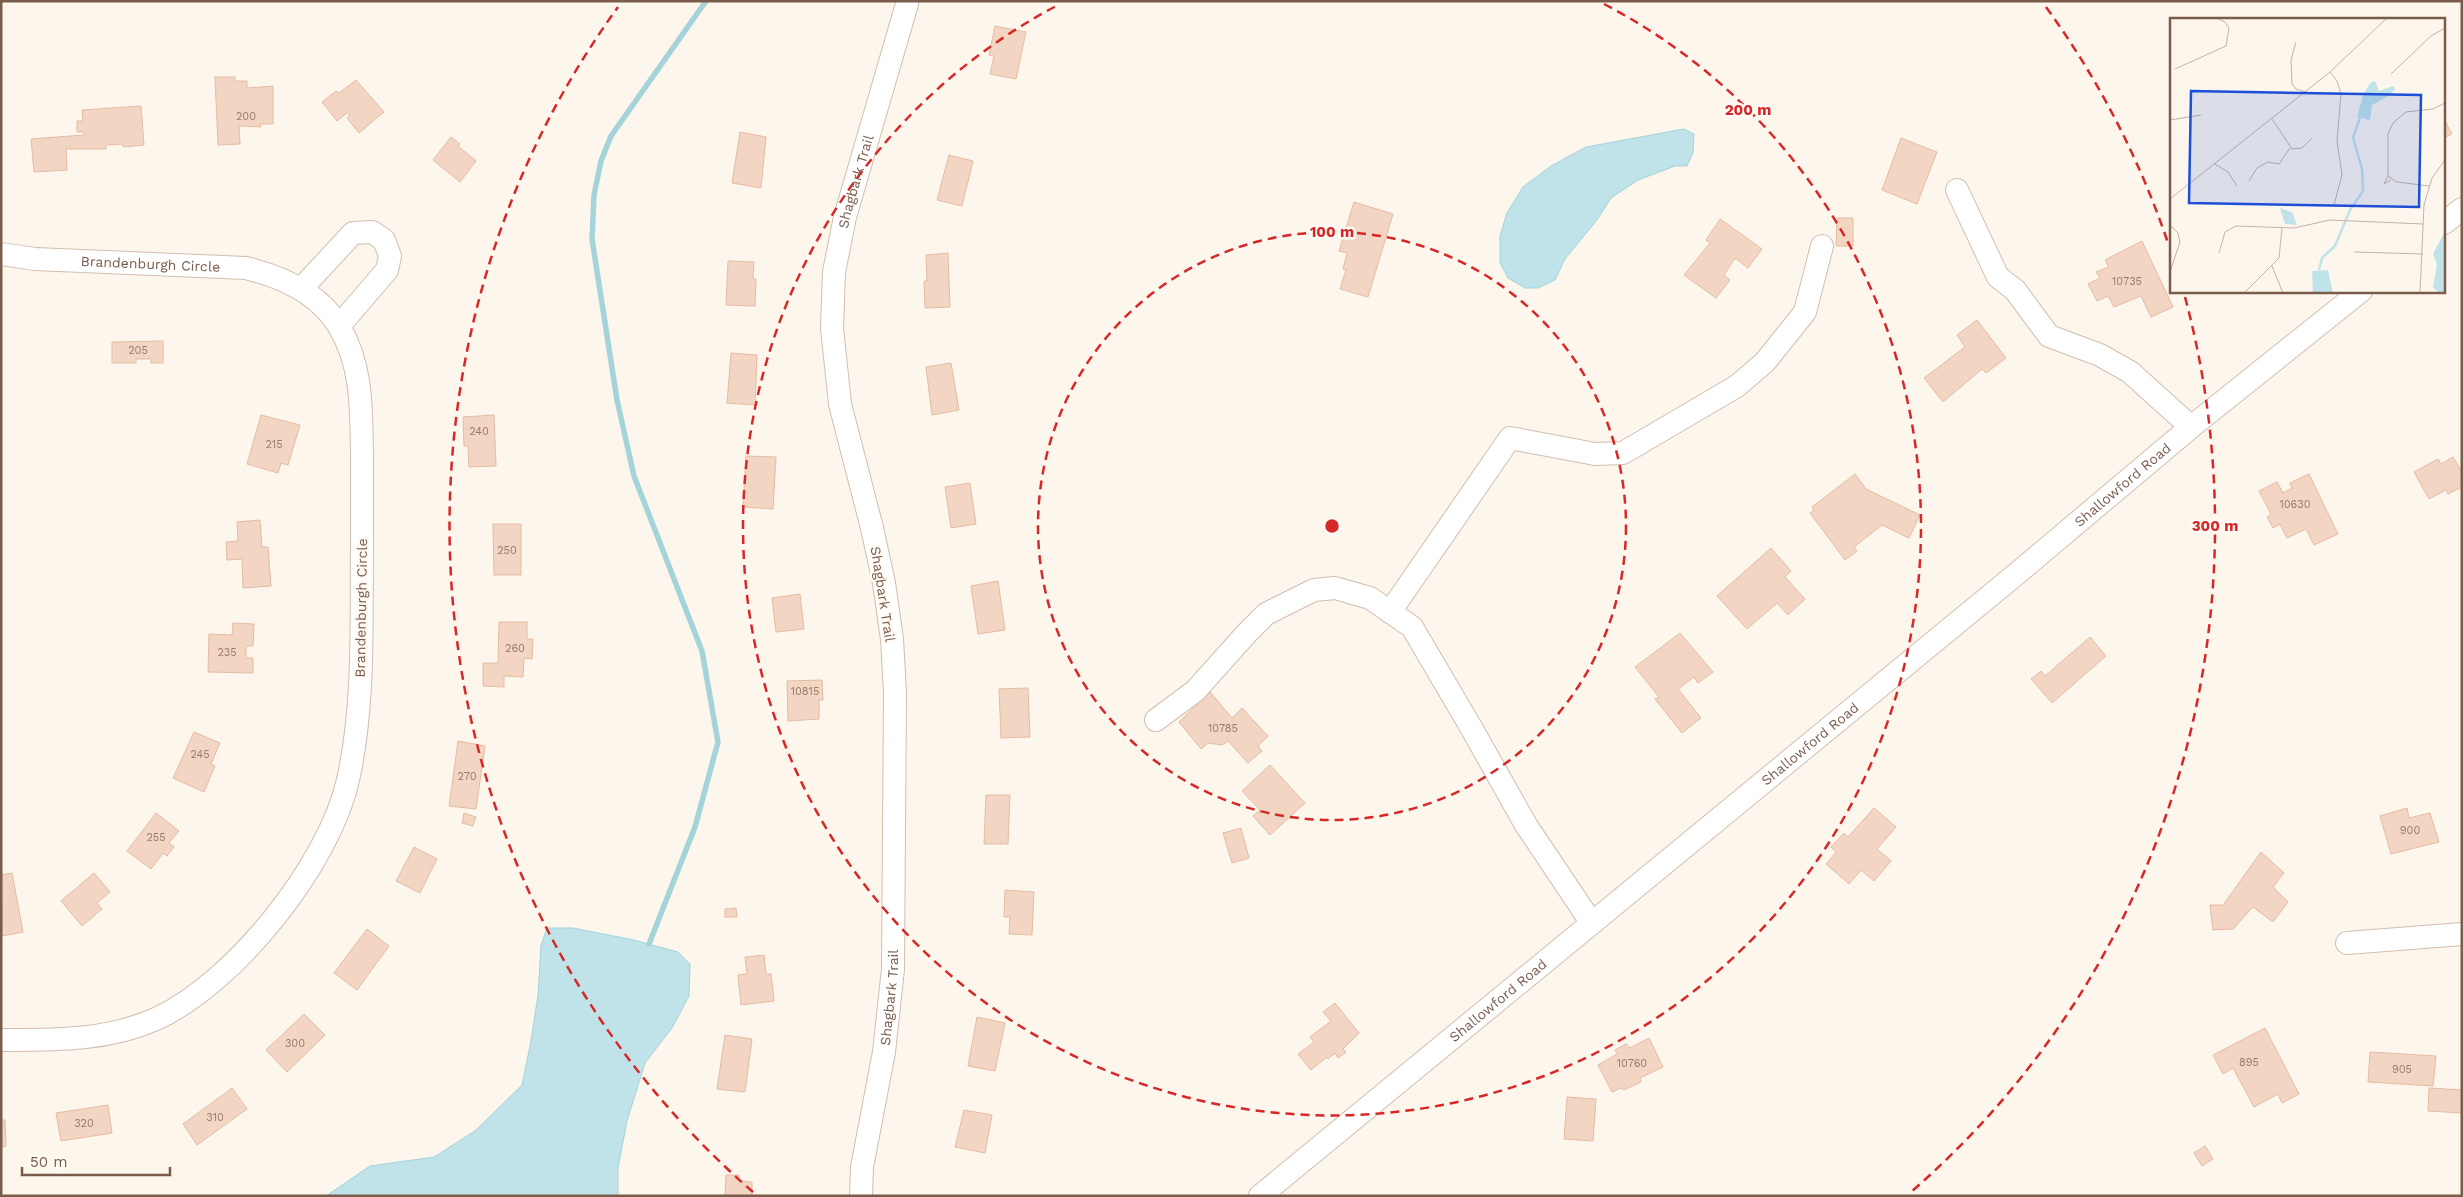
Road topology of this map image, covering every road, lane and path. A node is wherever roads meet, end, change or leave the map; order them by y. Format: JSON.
{"nodes":[{"id":1,"x":907,"y":4,"type":"dead end"},
{"id":2,"x":1957,"y":190,"type":"dead end"},
{"id":3,"x":2462,"y":209,"type":"edge"},
{"id":4,"x":2446,"y":221,"type":"edge"},
{"id":5,"x":1822,"y":246,"type":"dead end"},
{"id":6,"x":1,"y":254,"type":"edge"},
{"id":7,"x":301,"y":289,"type":"junction"},
{"id":8,"x":2360,"y":292,"type":"edge"},
{"id":9,"x":339,"y":326,"type":"junction"},
{"id":10,"x":2191,"y":427,"type":"junction"},
{"id":11,"x":1390,"y":612,"type":"junction"},
{"id":12,"x":1156,"y":720,"type":"dead end"},
{"id":13,"x":1591,"y":922,"type":"junction"},
{"id":14,"x":2462,"y":934,"type":"edge"},
{"id":15,"x":2347,"y":943,"type":"dead end"},
{"id":16,"x":1,"y":1040,"type":"edge"},
{"id":17,"x":861,"y":1196,"type":"edge"},
{"id":18,"x":1260,"y":1196,"type":"edge"}],
"edges":[{"from":1,"to":17,"type":"street","name":"Shagbark Trail"},
{"from":2,"to":10,"type":"street"},
{"from":3,"to":4,"type":"street"},
{"from":5,"to":11,"type":"street"},
{"from":6,"to":7,"type":"street","name":"Brandenburgh Circle"},
{"from":7,"to":9,"type":"street","name":"Brandenburgh Circle"},
{"from":7,"to":9,"type":"street"},
{"from":8,"to":10,"type":"street","name":"Shallowford Road"},
{"from":9,"to":16,"type":"street","name":"Brandenburgh Circle"},
{"from":10,"to":13,"type":"street","name":"Shallowford Road"},
{"from":11,"to":12,"type":"street"},
{"from":11,"to":13,"type":"street"},
{"from":13,"to":18,"type":"street","name":"Shallowford Road"},
{"from":14,"to":15,"type":"street"}]}
